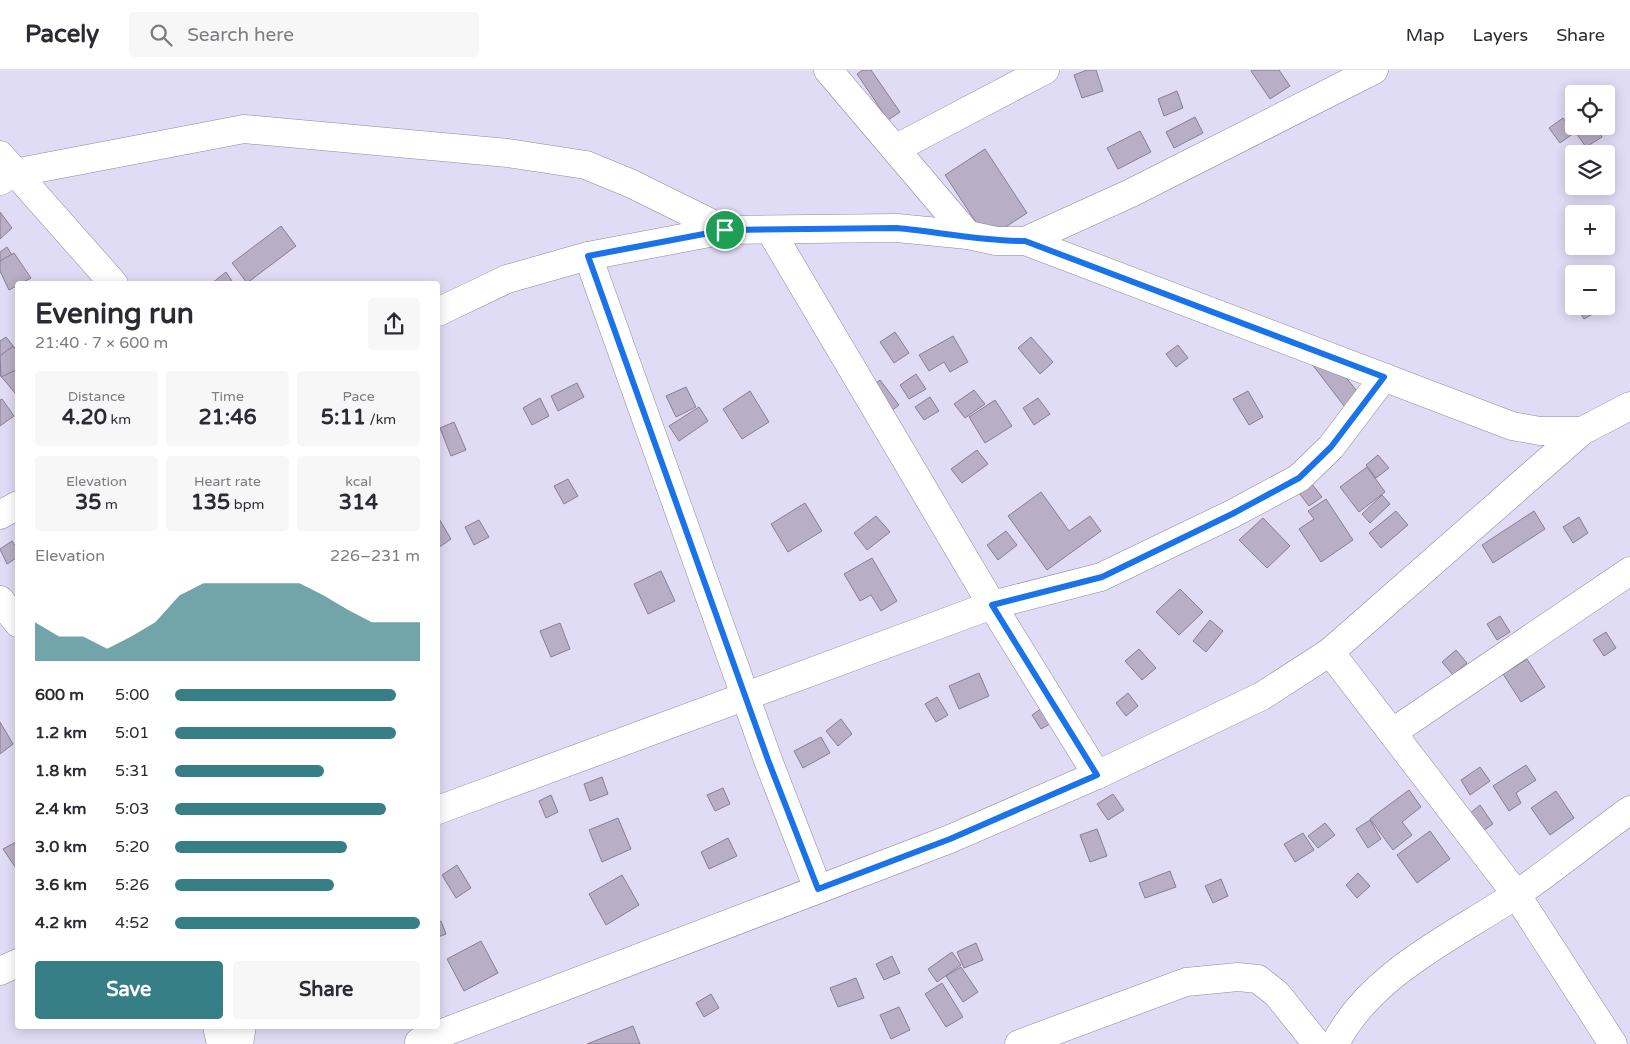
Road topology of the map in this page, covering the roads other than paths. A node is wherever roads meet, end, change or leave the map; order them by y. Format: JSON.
{"nodes":[{"id":1,"x":828,"y":70,"type":"edge"},
{"id":2,"x":1045,"y":70,"type":"edge"},
{"id":3,"x":1374,"y":70,"type":"edge"},
{"id":4,"x":895,"y":149,"type":"junction"},
{"id":5,"x":4,"y":170,"type":"edge"},
{"id":6,"x":725,"y":230,"type":"junction"},
{"id":7,"x":770,"y":230,"type":"junction"},
{"id":8,"x":968,"y":235,"type":"junction"},
{"id":9,"x":1025,"y":241,"type":"junction"},
{"id":10,"x":588,"y":256,"type":"junction"},
{"id":11,"x":111,"y":281,"type":"edge"},
{"id":12,"x":440,"y":311,"type":"edge"},
{"id":13,"x":1384,"y":377,"type":"junction"},
{"id":14,"x":1630,"y":406,"type":"edge"},
{"id":15,"x":1582,"y":431,"type":"junction"},
{"id":16,"x":15,"y":507,"type":"edge"},
{"id":17,"x":0,"y":515,"type":"edge"},
{"id":18,"x":1630,"y":571,"type":"edge"},
{"id":19,"x":0,"y":600,"type":"edge"},
{"id":20,"x":992,"y":605,"type":"junction"},
{"id":21,"x":15,"y":619,"type":"edge"},
{"id":22,"x":1330,"y":652,"type":"junction"},
{"id":23,"x":746,"y":696,"type":"junction"},
{"id":24,"x":1393,"y":732,"type":"junction"},
{"id":25,"x":1097,"y":775,"type":"junction"},
{"id":26,"x":440,"y":809,"type":"edge"},
{"id":27,"x":1630,"y":810,"type":"edge"},
{"id":28,"x":818,"y":889,"type":"junction"},
{"id":29,"x":1516,"y":894,"type":"junction"},
{"id":30,"x":15,"y":964,"type":"edge"},
{"id":31,"x":0,"y":971,"type":"edge"},
{"id":32,"x":218,"y":1029,"type":"edge"},
{"id":33,"x":242,"y":1029,"type":"edge"},
{"id":34,"x":439,"y":1029,"type":"edge"},
{"id":35,"x":440,"y":1029,"type":"edge"},
{"id":36,"x":417,"y":1037,"type":"edge"},
{"id":37,"x":221,"y":1044,"type":"edge"},
{"id":38,"x":240,"y":1044,"type":"edge"},
{"id":39,"x":1019,"y":1044,"type":"edge"},
{"id":40,"x":1317,"y":1044,"type":"edge"},
{"id":41,"x":1335,"y":1044,"type":"edge"},
{"id":42,"x":1613,"y":1044,"type":"edge"}],
"edges":[{"from":1,"to":4,"type":"street"},
{"from":2,"to":4,"type":"street"},
{"from":3,"to":9,"type":"street"},
{"from":4,"to":8,"type":"street"},
{"from":5,"to":6,"type":"street"},
{"from":5,"to":11,"type":"street"},
{"from":6,"to":7,"type":"street"},
{"from":6,"to":10,"type":"street"},
{"from":7,"to":8,"type":"street"},
{"from":7,"to":20,"type":"street"},
{"from":8,"to":9,"type":"street"},
{"from":9,"to":13,"type":"street"},
{"from":10,"to":12,"type":"street"},
{"from":10,"to":23,"type":"street"},
{"from":13,"to":15,"type":"street"},
{"from":13,"to":20,"type":"street"},
{"from":14,"to":15,"type":"street"},
{"from":15,"to":22,"type":"street"},
{"from":16,"to":17,"type":"street"},
{"from":18,"to":24,"type":"street"},
{"from":19,"to":21,"type":"street"},
{"from":20,"to":23,"type":"street"},
{"from":20,"to":25,"type":"street"},
{"from":22,"to":24,"type":"street"},
{"from":22,"to":25,"type":"street"},
{"from":23,"to":26,"type":"street"},
{"from":23,"to":28,"type":"street"},
{"from":24,"to":29,"type":"street"},
{"from":25,"to":28,"type":"street"},
{"from":27,"to":29,"type":"street"},
{"from":28,"to":35,"type":"street"},
{"from":29,"to":41,"type":"street"},
{"from":29,"to":42,"type":"street"},
{"from":30,"to":31,"type":"street"},
{"from":32,"to":37,"type":"street"},
{"from":33,"to":38,"type":"street"},
{"from":34,"to":36,"type":"street"},
{"from":39,"to":40,"type":"street"}]}
